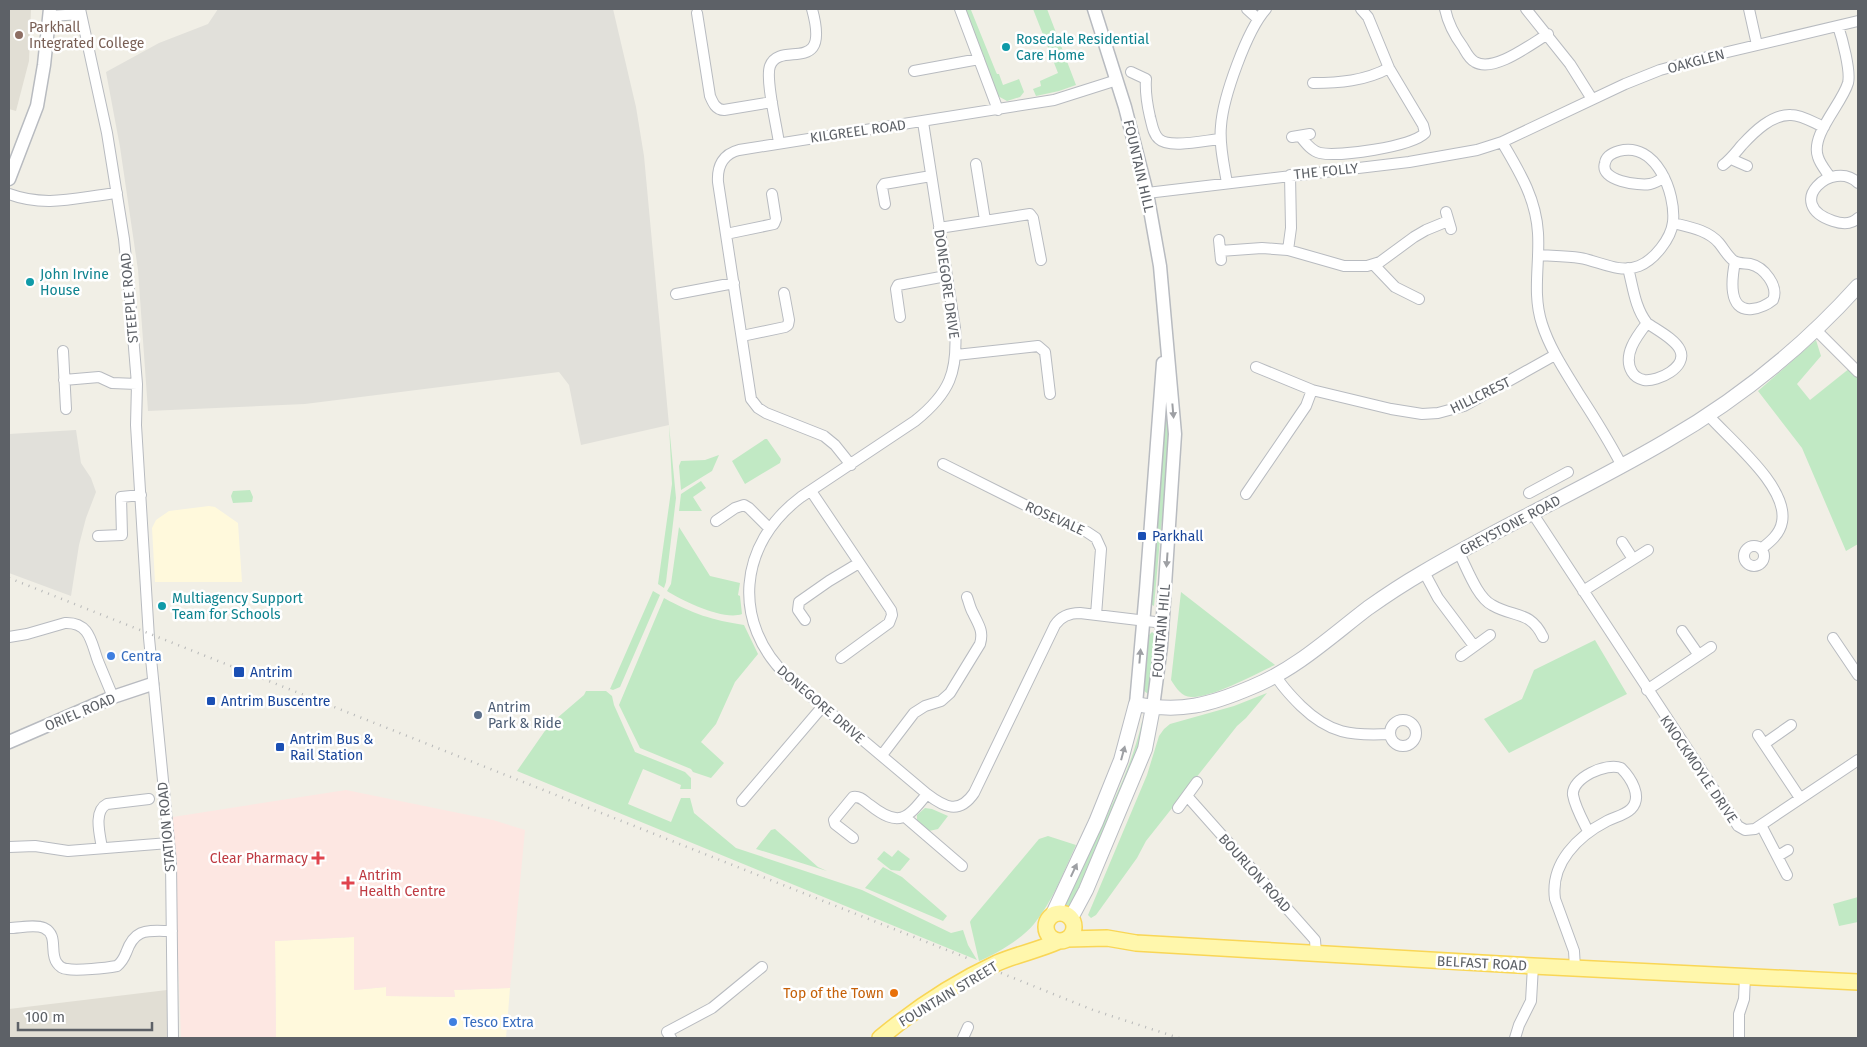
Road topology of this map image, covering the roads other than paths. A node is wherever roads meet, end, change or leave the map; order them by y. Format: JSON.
{"nodes":[{"id":1,"x":812,"y":9,"type":"edge"},
{"id":2,"x":960,"y":9,"type":"edge"},
{"id":3,"x":1094,"y":9,"type":"edge"},
{"id":4,"x":1247,"y":9,"type":"edge"},
{"id":5,"x":1266,"y":9,"type":"edge"},
{"id":6,"x":1361,"y":9,"type":"edge"},
{"id":7,"x":1445,"y":9,"type":"edge"},
{"id":8,"x":1526,"y":9,"type":"edge"},
{"id":9,"x":1749,"y":9,"type":"edge"},
{"id":10,"x":50,"y":12,"type":"edge"},
{"id":11,"x":80,"y":12,"type":"edge"},
{"id":12,"x":698,"y":13,"type":"dead end"},
{"id":13,"x":1258,"y":19,"type":"junction"},
{"id":14,"x":1858,"y":21,"type":"edge"},
{"id":15,"x":1838,"y":26,"type":"junction"},
{"id":16,"x":1548,"y":34,"type":"junction"},
{"id":17,"x":1757,"y":45,"type":"junction"},
{"id":18,"x":979,"y":59,"type":"junction"},
{"id":19,"x":1389,"y":68,"type":"junction"},
{"id":20,"x":914,"y":71,"type":"dead end"},
{"id":21,"x":1131,"y":72,"type":"dead end"},
{"id":22,"x":1117,"y":80,"type":"junction"},
{"id":23,"x":1636,"y":80,"type":"joint"},
{"id":24,"x":1848,"y":82,"type":"junction"},
{"id":25,"x":1313,"y":83,"type":"dead end"},
{"id":26,"x":1858,"y":88,"type":"edge"},
{"id":27,"x":1592,"y":99,"type":"junction"},
{"id":28,"x":772,"y":102,"type":"junction"},
{"id":29,"x":998,"y":110,"type":"junction"},
{"id":30,"x":923,"y":122,"type":"junction"},
{"id":31,"x":1824,"y":127,"type":"junction"},
{"id":32,"x":1301,"y":136,"type":"dead end"},
{"id":33,"x":1220,"y":139,"type":"junction"},
{"id":34,"x":1502,"y":142,"type":"junction"},
{"id":35,"x":779,"y":143,"type":"junction"},
{"id":36,"x":976,"y":164,"type":"dead end"},
{"id":37,"x":1747,"y":166,"type":"dead end"},
{"id":38,"x":1290,"y":175,"type":"junction"},
{"id":39,"x":931,"y":176,"type":"junction"},
{"id":40,"x":1664,"y":177,"type":"junction"},
{"id":41,"x":1830,"y":177,"type":"junction"},
{"id":42,"x":9,"y":179,"type":"edge"},
{"id":43,"x":1227,"y":183,"type":"junction"},
{"id":44,"x":1858,"y":183,"type":"edge"},
{"id":45,"x":117,"y":193,"type":"junction"},
{"id":46,"x":1147,"y":193,"type":"junction"},
{"id":47,"x":9,"y":194,"type":"edge"},
{"id":48,"x":772,"y":194,"type":"dead end"},
{"id":49,"x":885,"y":204,"type":"dead end"},
{"id":50,"x":1858,"y":218,"type":"edge"},
{"id":51,"x":985,"y":220,"type":"junction"},
{"id":52,"x":1448,"y":221,"type":"dead end"},
{"id":53,"x":1673,"y":223,"type":"junction"},
{"id":54,"x":939,"y":228,"type":"junction"},
{"id":55,"x":726,"y":234,"type":"junction"},
{"id":56,"x":1220,"y":250,"type":"dead end"},
{"id":57,"x":1288,"y":250,"type":"junction"},
{"id":58,"x":1538,"y":255,"type":"junction"},
{"id":59,"x":1041,"y":260,"type":"dead end"},
{"id":60,"x":1735,"y":262,"type":"junction"},
{"id":61,"x":1374,"y":265,"type":"junction"},
{"id":62,"x":1628,"y":268,"type":"junction"},
{"id":63,"x":946,"y":276,"type":"junction"},
{"id":64,"x":734,"y":283,"type":"junction"},
{"id":65,"x":1858,"y":286,"type":"edge"},
{"id":66,"x":784,"y":293,"type":"dead end"},
{"id":67,"x":676,"y":294,"type":"dead end"},
{"id":68,"x":1415,"y":294,"type":"dead end"},
{"id":69,"x":900,"y":317,"type":"dead end"},
{"id":70,"x":1647,"y":324,"type":"junction"},
{"id":71,"x":1166,"y":328,"type":"junction"},
{"id":72,"x":1815,"y":329,"type":"junction"},
{"id":73,"x":742,"y":336,"type":"junction"},
{"id":74,"x":63,"y":352,"type":"dead end"},
{"id":75,"x":1555,"y":355,"type":"junction"},
{"id":76,"x":956,"y":356,"type":"junction"},
{"id":77,"x":1256,"y":368,"type":"dead end"},
{"id":78,"x":1858,"y":372,"type":"edge"},
{"id":79,"x":64,"y":380,"type":"junction"},
{"id":80,"x":136,"y":384,"type":"junction"},
{"id":81,"x":1312,"y":390,"type":"junction"},
{"id":82,"x":1050,"y":394,"type":"dead end"},
{"id":83,"x":66,"y":409,"type":"dead end"},
{"id":84,"x":1708,"y":415,"type":"junction"},
{"id":85,"x":943,"y":464,"type":"dead end"},
{"id":86,"x":851,"y":465,"type":"junction"},
{"id":87,"x":1622,"y":466,"type":"junction"},
{"id":88,"x":1568,"y":472,"type":"dead end"},
{"id":89,"x":1549,"y":482,"type":"junction"},
{"id":90,"x":811,"y":490,"type":"junction"},
{"id":91,"x":1529,"y":493,"type":"dead end"},
{"id":92,"x":1246,"y":494,"type":"dead end"},
{"id":93,"x":141,"y":495,"type":"junction"},
{"id":94,"x":1559,"y":499,"type":"junction"},
{"id":95,"x":1533,"y":514,"type":"junction"},
{"id":96,"x":716,"y":521,"type":"dead end"},
{"id":97,"x":769,"y":528,"type":"junction"},
{"id":98,"x":98,"y":536,"type":"dead end"},
{"id":99,"x":1622,"y":542,"type":"dead end"},
{"id":100,"x":1761,"y":549,"type":"dead end"},
{"id":101,"x":1648,"y":550,"type":"dead end"},
{"id":102,"x":1459,"y":553,"type":"junction"},
{"id":103,"x":1633,"y":559,"type":"junction"},
{"id":104,"x":860,"y":563,"type":"junction"},
{"id":105,"x":1424,"y":572,"type":"junction"},
{"id":106,"x":1583,"y":591,"type":"junction"},
{"id":107,"x":967,"y":597,"type":"dead end"},
{"id":108,"x":1096,"y":615,"type":"junction"},
{"id":109,"x":147,"y":616,"type":"joint"},
{"id":110,"x":805,"y":620,"type":"dead end"},
{"id":111,"x":1144,"y":620,"type":"junction"},
{"id":112,"x":1163,"y":623,"type":"junction"},
{"id":113,"x":1682,"y":631,"type":"dead end"},
{"id":114,"x":1490,"y":635,"type":"dead end"},
{"id":115,"x":9,"y":637,"type":"edge"},
{"id":116,"x":1543,"y":637,"type":"dead end"},
{"id":117,"x":1833,"y":638,"type":"dead end"},
{"id":118,"x":1474,"y":646,"type":"junction"},
{"id":119,"x":1711,"y":646,"type":"dead end"},
{"id":120,"x":1698,"y":654,"type":"junction"},
{"id":121,"x":1461,"y":656,"type":"dead end"},
{"id":122,"x":841,"y":658,"type":"dead end"},
{"id":123,"x":1276,"y":676,"type":"junction"},
{"id":124,"x":1858,"y":676,"type":"edge"},
{"id":125,"x":152,"y":684,"type":"junction"},
{"id":126,"x":1647,"y":690,"type":"junction"},
{"id":127,"x":113,"y":698,"type":"junction"},
{"id":128,"x":1136,"y":704,"type":"junction"},
{"id":129,"x":823,"y":706,"type":"junction"},
{"id":130,"x":1152,"y":708,"type":"junction"},
{"id":131,"x":1791,"y":724,"type":"dead end"},
{"id":132,"x":1390,"y":734,"type":"dead end"},
{"id":133,"x":9,"y":742,"type":"edge"},
{"id":134,"x":882,"y":755,"type":"junction"},
{"id":135,"x":1858,"y":760,"type":"edge"},
{"id":136,"x":1197,"y":782,"type":"dead end"},
{"id":137,"x":927,"y":794,"type":"junction"},
{"id":138,"x":1187,"y":796,"type":"junction"},
{"id":139,"x":1800,"y":798,"type":"junction"},
{"id":140,"x":149,"y":799,"type":"dead end"},
{"id":141,"x":742,"y":801,"type":"dead end"},
{"id":142,"x":1178,"y":808,"type":"dead end"},
{"id":143,"x":905,"y":817,"type":"junction"},
{"id":144,"x":1761,"y":826,"type":"junction"},
{"id":145,"x":1588,"y":831,"type":"junction"},
{"id":146,"x":853,"y":838,"type":"dead end"},
{"id":147,"x":169,"y":843,"type":"junction"},
{"id":148,"x":9,"y":847,"type":"edge"},
{"id":149,"x":102,"y":848,"type":"junction"},
{"id":150,"x":1788,"y":850,"type":"dead end"},
{"id":151,"x":1778,"y":856,"type":"junction"},
{"id":152,"x":962,"y":866,"type":"dead end"},
{"id":153,"x":1787,"y":875,"type":"dead end"},
{"id":154,"x":1049,"y":918,"type":"junction"},
{"id":155,"x":1072,"y":920,"type":"junction"},
{"id":156,"x":9,"y":928,"type":"edge"},
{"id":157,"x":172,"y":931,"type":"junction"},
{"id":158,"x":1107,"y":938,"type":"junction"},
{"id":159,"x":1063,"y":940,"type":"junction"},
{"id":160,"x":1316,"y":953,"type":"junction"},
{"id":161,"x":1019,"y":954,"type":"junction"},
{"id":162,"x":762,"y":966,"type":"dead end"},
{"id":163,"x":1533,"y":966,"type":"junction"},
{"id":164,"x":1575,"y":968,"type":"junction"},
{"id":165,"x":1745,"y":976,"type":"junction"},
{"id":166,"x":1858,"y":982,"type":"edge"},
{"id":167,"x":968,"y":1027,"type":"dead end"},
{"id":168,"x":886,"y":1034,"type":"edge"},
{"id":169,"x":173,"y":1038,"type":"edge"},
{"id":170,"x":671,"y":1038,"type":"edge"},
{"id":171,"x":963,"y":1038,"type":"edge"},
{"id":172,"x":1516,"y":1038,"type":"edge"},
{"id":173,"x":1738,"y":1038,"type":"edge"}],
"edges":[{"from":1,"to":28,"type":"street"},
{"from":2,"to":18,"type":"street"},
{"from":3,"to":22,"type":"street","name":"FOUNTAIN HILL"},
{"from":4,"to":13,"type":"street"},
{"from":5,"to":13,"type":"street"},
{"from":6,"to":19,"type":"street"},
{"from":7,"to":16,"type":"street"},
{"from":8,"to":16,"type":"street"},
{"from":9,"to":17,"type":"street"},
{"from":10,"to":11,"type":"street","name":"STEEPLE ROAD"},
{"from":10,"to":42,"type":"street","name":"STEEPLE ROAD"},
{"from":11,"to":45,"type":"street","name":"STEEPLE ROAD"},
{"from":12,"to":28,"type":"street"},
{"from":13,"to":33,"type":"street"},
{"from":14,"to":15,"type":"street","name":"OAKGLEN"},
{"from":15,"to":17,"type":"street","name":"OAKGLEN"},
{"from":15,"to":24,"type":"street"},
{"from":16,"to":27,"type":"street"},
{"from":17,"to":23,"type":"street","name":"OAKGLEN"},
{"from":18,"to":20,"type":"street"},
{"from":18,"to":29,"type":"street"},
{"from":19,"to":25,"type":"street"},
{"from":19,"to":32,"type":"street"},
{"from":21,"to":33,"type":"street"},
{"from":22,"to":29,"type":"street","name":"KILGREEL ROAD"},
{"from":22,"to":46,"type":"street","name":"FOUNTAIN HILL"},
{"from":23,"to":27,"type":"street","name":"THE FOLLY"},
{"from":24,"to":26,"type":"street"},
{"from":24,"to":31,"type":"street"},
{"from":27,"to":34,"type":"street","name":"THE FOLLY"},
{"from":28,"to":35,"type":"street"},
{"from":29,"to":30,"type":"street","name":"KILGREEL ROAD"},
{"from":30,"to":35,"type":"street","name":"KILGREEL ROAD"},
{"from":30,"to":39,"type":"street","name":"DONEGORE DRIVE"},
{"from":31,"to":37,"type":"street"},
{"from":31,"to":41,"type":"street"},
{"from":33,"to":43,"type":"street"},
{"from":34,"to":38,"type":"street","name":"THE FOLLY"},
{"from":34,"to":58,"type":"street"},
{"from":35,"to":55,"type":"street","name":"KILGREEL ROAD"},
{"from":36,"to":51,"type":"street"},
{"from":38,"to":43,"type":"street","name":"THE FOLLY"},
{"from":38,"to":57,"type":"street"},
{"from":39,"to":49,"type":"street"},
{"from":39,"to":54,"type":"street","name":"DONEGORE DRIVE"},
{"from":40,"to":40,"type":"street"},
{"from":40,"to":53,"type":"street"},
{"from":41,"to":44,"type":"street"},
{"from":41,"to":50,"type":"street"},
{"from":43,"to":46,"type":"street","name":"THE FOLLY"},
{"from":45,"to":47,"type":"street"},
{"from":45,"to":80,"type":"street","name":"STEEPLE ROAD"},
{"from":46,"to":71,"type":"street","name":"FOUNTAIN HILL"},
{"from":48,"to":55,"type":"street"},
{"from":51,"to":54,"type":"street"},
{"from":51,"to":59,"type":"street"},
{"from":52,"to":61,"type":"street"},
{"from":53,"to":60,"type":"street"},
{"from":53,"to":62,"type":"street"},
{"from":54,"to":63,"type":"street","name":"DONEGORE DRIVE"},
{"from":55,"to":64,"type":"street","name":"KILGREEL ROAD"},
{"from":56,"to":57,"type":"street"},
{"from":57,"to":61,"type":"street"},
{"from":58,"to":62,"type":"street"},
{"from":58,"to":75,"type":"street"},
{"from":60,"to":60,"type":"street"},
{"from":61,"to":68,"type":"street"},
{"from":62,"to":70,"type":"street"},
{"from":63,"to":69,"type":"street"},
{"from":63,"to":76,"type":"street","name":"DONEGORE DRIVE"},
{"from":64,"to":67,"type":"street"},
{"from":64,"to":73,"type":"street","name":"KILGREEL ROAD"},
{"from":65,"to":72,"type":"main road","name":"GREYSTONE ROAD"},
{"from":66,"to":73,"type":"street"},
{"from":70,"to":70,"type":"street"},
{"from":71,"to":111,"type":"street","name":"FOUNTAIN HILL"},
{"from":71,"to":112,"type":"street","name":"FOUNTAIN HILL","one_way":true},
{"from":72,"to":78,"type":"street"},
{"from":72,"to":84,"type":"main road","name":"GREYSTONE ROAD"},
{"from":73,"to":86,"type":"street","name":"KILGREEL ROAD"},
{"from":74,"to":79,"type":"street"},
{"from":75,"to":81,"type":"street","name":"HILLCREST"},
{"from":75,"to":87,"type":"street"},
{"from":76,"to":82,"type":"street"},
{"from":76,"to":86,"type":"street","name":"DONEGORE DRIVE"},
{"from":77,"to":81,"type":"street","name":"HILLCREST"},
{"from":79,"to":80,"type":"street"},
{"from":79,"to":83,"type":"street"},
{"from":80,"to":93,"type":"street","name":"STEEPLE ROAD"},
{"from":81,"to":92,"type":"street"},
{"from":84,"to":87,"type":"main road","name":"GREYSTONE ROAD"},
{"from":84,"to":100,"type":"street"},
{"from":85,"to":108,"type":"street","name":"ROSEVALE"},
{"from":86,"to":90,"type":"street","name":"DONEGORE DRIVE"},
{"from":87,"to":94,"type":"main road","name":"GREYSTONE ROAD"},
{"from":88,"to":89,"type":"street"},
{"from":89,"to":91,"type":"street"},
{"from":89,"to":94,"type":"street"},
{"from":90,"to":97,"type":"street","name":"DONEGORE DRIVE"},
{"from":90,"to":104,"type":"street"},
{"from":93,"to":98,"type":"street"},
{"from":93,"to":109,"type":"street","name":"STEEPLE ROAD"},
{"from":94,"to":95,"type":"main road","name":"GREYSTONE ROAD"},
{"from":95,"to":102,"type":"main road","name":"GREYSTONE ROAD"},
{"from":95,"to":106,"type":"street","name":"KNOCKMOYLE DRIVE"},
{"from":96,"to":97,"type":"street"},
{"from":97,"to":129,"type":"street","name":"DONEGORE DRIVE"},
{"from":99,"to":103,"type":"street"},
{"from":101,"to":103,"type":"street"},
{"from":102,"to":105,"type":"main road","name":"GREYSTONE ROAD"},
{"from":102,"to":116,"type":"street"},
{"from":103,"to":106,"type":"street"},
{"from":104,"to":110,"type":"street"},
{"from":104,"to":122,"type":"street"},
{"from":105,"to":118,"type":"street"},
{"from":105,"to":123,"type":"main road","name":"GREYSTONE ROAD"},
{"from":106,"to":126,"type":"street","name":"KNOCKMOYLE DRIVE"},
{"from":107,"to":134,"type":"street"},
{"from":108,"to":111,"type":"street","name":"DONEGORE DRIVE"},
{"from":108,"to":137,"type":"street","name":"DONEGORE DRIVE"},
{"from":109,"to":125,"type":"street","name":"STATION ROAD"},
{"from":111,"to":112,"type":"street","name":"DONEGORE DRIVE"},
{"from":128,"to":111,"type":"street","name":"FOUNTAIN HILL","one_way":true},
{"from":112,"to":130,"type":"street","name":"FOUNTAIN HILL"},
{"from":113,"to":120,"type":"street"},
{"from":114,"to":118,"type":"street"},
{"from":115,"to":127,"type":"street"},
{"from":117,"to":124,"type":"street"},
{"from":118,"to":121,"type":"street"},
{"from":119,"to":120,"type":"street"},
{"from":120,"to":126,"type":"street"},
{"from":123,"to":130,"type":"main road","name":"GREYSTONE ROAD"},
{"from":123,"to":132,"type":"street"},
{"from":125,"to":127,"type":"street","name":"ORIEL ROAD"},
{"from":125,"to":147,"type":"street","name":"STATION ROAD"},
{"from":126,"to":144,"type":"street","name":"KNOCKMOYLE DRIVE"},
{"from":127,"to":133,"type":"street","name":"ORIEL ROAD"},
{"from":128,"to":130,"type":"main road","name":"GREYSTONE ROAD"},
{"from":154,"to":128,"type":"main road","name":"FOUNTAIN HILL","one_way":true},
{"from":129,"to":134,"type":"street","name":"DONEGORE DRIVE"},
{"from":129,"to":141,"type":"street"},
{"from":130,"to":155,"type":"main road","name":"FOUNTAIN HILL"},
{"from":131,"to":139,"type":"street"},
{"from":134,"to":137,"type":"street","name":"DONEGORE DRIVE"},
{"from":135,"to":139,"type":"street"},
{"from":136,"to":138,"type":"street"},
{"from":137,"to":143,"type":"street"},
{"from":138,"to":142,"type":"street"},
{"from":138,"to":160,"type":"street","name":"BOURLON ROAD"},
{"from":139,"to":144,"type":"street"},
{"from":140,"to":149,"type":"street"},
{"from":143,"to":146,"type":"street"},
{"from":143,"to":152,"type":"street"},
{"from":144,"to":151,"type":"street"},
{"from":145,"to":145,"type":"street"},
{"from":145,"to":164,"type":"street"},
{"from":147,"to":149,"type":"street"},
{"from":147,"to":157,"type":"street","name":"STATION ROAD"},
{"from":148,"to":149,"type":"street"},
{"from":150,"to":151,"type":"street"},
{"from":151,"to":153,"type":"street"},
{"from":154,"to":155,"type":"main road"},
{"from":154,"to":159,"type":"main road"},
{"from":154,"to":161,"type":"main road","name":"FOUNTAIN STREET"},
{"from":155,"to":158,"type":"main road","name":"BELFAST ROAD"},
{"from":155,"to":159,"type":"main road"},
{"from":156,"to":157,"type":"street"},
{"from":157,"to":169,"type":"street","name":"STATION ROAD"},
{"from":158,"to":159,"type":"main road","name":"BELFAST ROAD"},
{"from":158,"to":160,"type":"main road","name":"BELFAST ROAD"},
{"from":159,"to":161,"type":"main road","name":"FOUNTAIN STREET"},
{"from":160,"to":163,"type":"main road","name":"BELFAST ROAD"},
{"from":161,"to":168,"type":"main road","name":"FOUNTAIN STREET"},
{"from":162,"to":170,"type":"street"},
{"from":163,"to":164,"type":"main road","name":"BELFAST ROAD"},
{"from":163,"to":172,"type":"street"},
{"from":164,"to":165,"type":"main road","name":"BELFAST ROAD"},
{"from":165,"to":166,"type":"main road","name":"BELFAST ROAD"},
{"from":165,"to":173,"type":"street"},
{"from":167,"to":171,"type":"street"}]}
